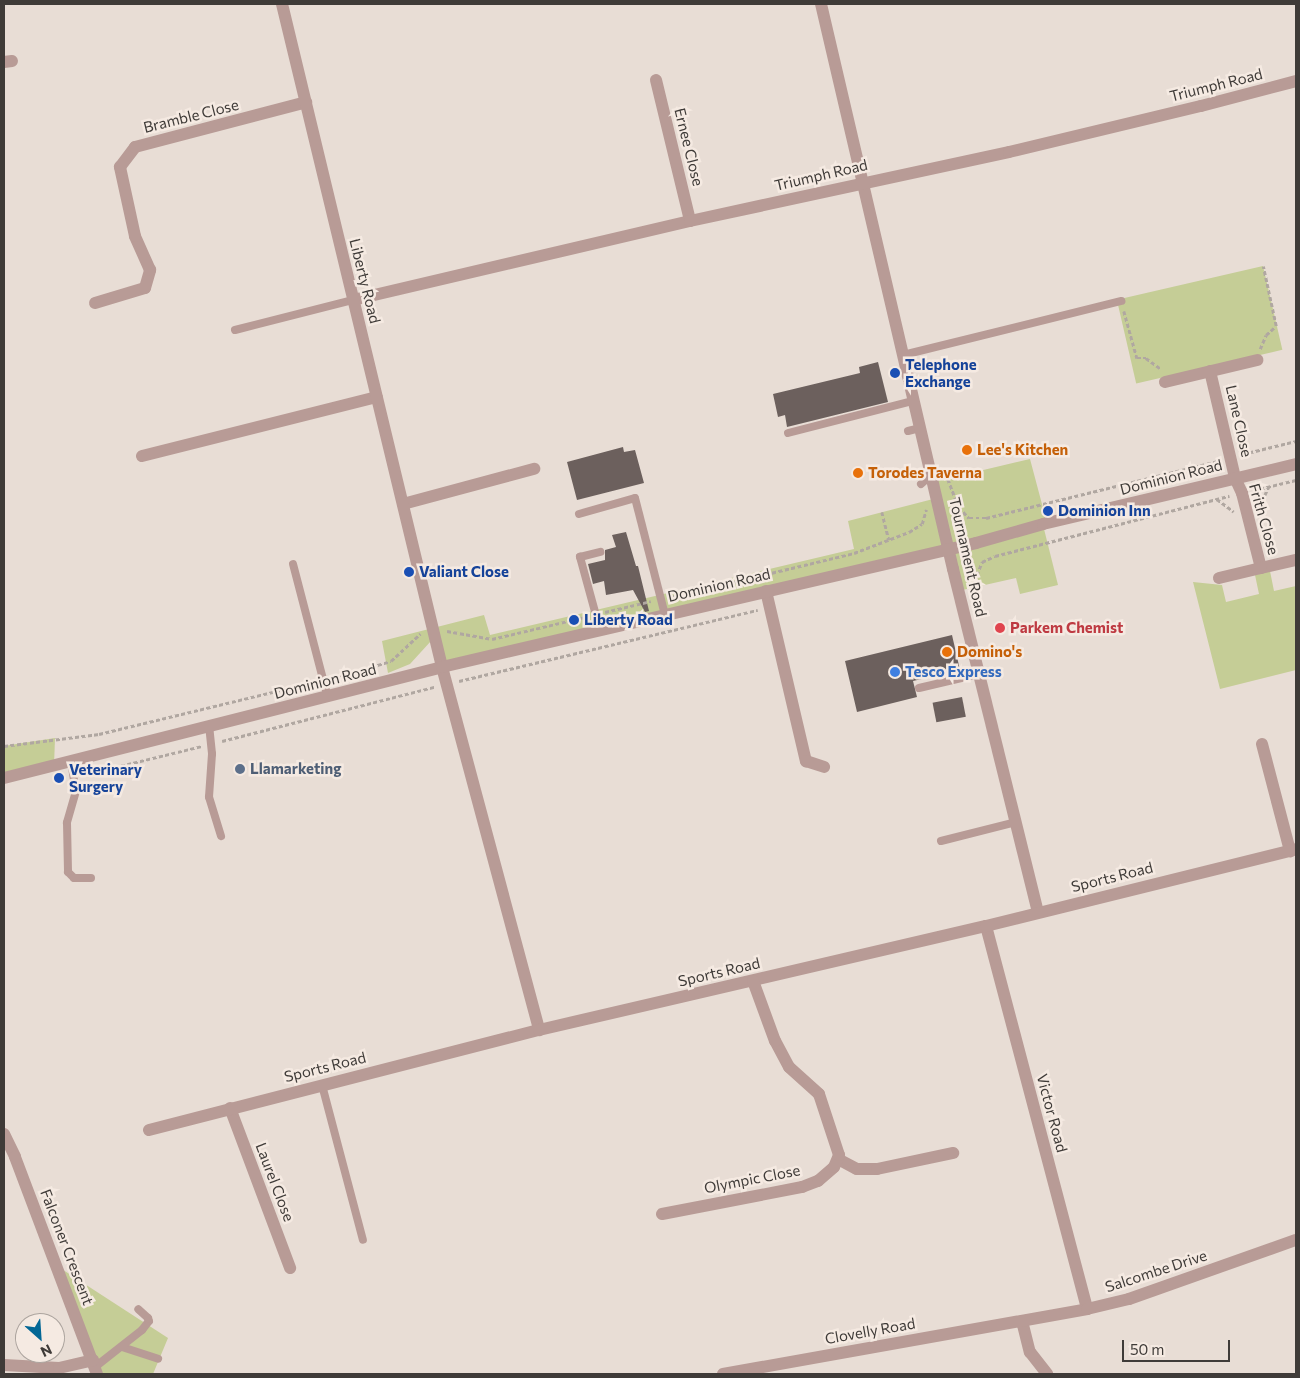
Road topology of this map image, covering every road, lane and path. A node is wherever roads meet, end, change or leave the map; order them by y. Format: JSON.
{"nodes":[{"id":1,"x":282,"y":4,"type":"edge"},
{"id":2,"x":822,"y":4,"type":"edge"},
{"id":3,"x":656,"y":80,"type":"dead end"},
{"id":4,"x":1296,"y":81,"type":"edge"},
{"id":5,"x":306,"y":102,"type":"junction"},
{"id":6,"x":863,"y":182,"type":"junction"},
{"id":7,"x":690,"y":221,"type":"junction"},
{"id":8,"x":1263,"y":266,"type":"dead end"},
{"id":9,"x":354,"y":300,"type":"junction"},
{"id":10,"x":1121,"y":301,"type":"joint"},
{"id":11,"x":95,"y":303,"type":"dead end"},
{"id":12,"x":235,"y":330,"type":"dead end"},
{"id":13,"x":903,"y":355,"type":"junction"},
{"id":14,"x":1257,"y":360,"type":"joint"},
{"id":15,"x":1210,"y":371,"type":"junction"},
{"id":16,"x":1165,"y":382,"type":"joint"},
{"id":17,"x":377,"y":398,"type":"junction"},
{"id":18,"x":913,"y":401,"type":"junction"},
{"id":19,"x":788,"y":433,"type":"dead end"},
{"id":20,"x":1296,"y":442,"type":"edge"},
{"id":21,"x":142,"y":456,"type":"dead end"},
{"id":22,"x":1231,"y":457,"type":"junction"},
{"id":23,"x":1296,"y":464,"type":"edge"},
{"id":24,"x":534,"y":469,"type":"dead end"},
{"id":25,"x":931,"y":475,"type":"junction"},
{"id":26,"x":1235,"y":478,"type":"junction"},
{"id":27,"x":948,"y":479,"type":"dead end"},
{"id":28,"x":1296,"y":480,"type":"edge"},
{"id":29,"x":921,"y":484,"type":"dead end"},
{"id":30,"x":1242,"y":492,"type":"junction"},
{"id":31,"x":403,"y":504,"type":"junction"},
{"id":32,"x":926,"y":508,"type":"dead end"},
{"id":33,"x":882,"y":512,"type":"dead end"},
{"id":34,"x":579,"y":514,"type":"dead end"},
{"id":35,"x":889,"y":540,"type":"junction"},
{"id":36,"x":950,"y":548,"type":"junction"},
{"id":37,"x":600,"y":552,"type":"dead end"},
{"id":38,"x":1296,"y":560,"type":"edge"},
{"id":39,"x":293,"y":564,"type":"dead end"},
{"id":40,"x":1260,"y":568,"type":"junction"},
{"id":41,"x":1219,"y":578,"type":"dead end"},
{"id":42,"x":976,"y":588,"type":"dead end"},
{"id":43,"x":766,"y":591,"type":"junction"},
{"id":44,"x":662,"y":599,"type":"junction"},
{"id":45,"x":770,"y":607,"type":"junction"},
{"id":46,"x":596,"y":614,"type":"junction"},
{"id":47,"x":665,"y":615,"type":"junction"},
{"id":48,"x":433,"y":628,"type":"junction"},
{"id":49,"x":600,"y":630,"type":"junction"},
{"id":50,"x":442,"y":667,"type":"junction"},
{"id":51,"x":979,"y":674,"type":"junction"},
{"id":52,"x":323,"y":680,"type":"junction"},
{"id":53,"x":447,"y":684,"type":"junction"},
{"id":54,"x":919,"y":688,"type":"dead end"},
{"id":55,"x":328,"y":698,"type":"junction"},
{"id":56,"x":209,"y":725,"type":"junction"},
{"id":57,"x":212,"y":743,"type":"junction"},
{"id":58,"x":1262,"y":744,"type":"dead end"},
{"id":59,"x":4,"y":746,"type":"edge"},
{"id":60,"x":71,"y":761,"type":"junction"},
{"id":61,"x":824,"y":767,"type":"dead end"},
{"id":62,"x":74,"y":777,"type":"junction"},
{"id":63,"x":4,"y":778,"type":"edge"},
{"id":64,"x":1016,"y":822,"type":"junction"},
{"id":65,"x":221,"y":836,"type":"dead end"},
{"id":66,"x":941,"y":841,"type":"dead end"},
{"id":67,"x":1293,"y":850,"type":"edge"},
{"id":68,"x":91,"y":878,"type":"dead end"},
{"id":69,"x":1038,"y":912,"type":"junction"},
{"id":70,"x":986,"y":926,"type":"junction"},
{"id":71,"x":754,"y":981,"type":"junction"},
{"id":72,"x":539,"y":1030,"type":"junction"},
{"id":73,"x":322,"y":1085,"type":"junction"},
{"id":74,"x":230,"y":1108,"type":"junction"},
{"id":75,"x":149,"y":1130,"type":"dead end"},
{"id":76,"x":4,"y":1134,"type":"edge"},
{"id":77,"x":953,"y":1153,"type":"dead end"},
{"id":78,"x":9,"y":1158,"type":"edge"},
{"id":79,"x":838,"y":1159,"type":"junction"},
{"id":80,"x":662,"y":1214,"type":"dead end"},
{"id":81,"x":363,"y":1240,"type":"dead end"},
{"id":82,"x":1296,"y":1240,"type":"edge"},
{"id":83,"x":290,"y":1268,"type":"dead end"},
{"id":84,"x":138,"y":1309,"type":"dead end"},
{"id":85,"x":1087,"y":1309,"type":"junction"},
{"id":86,"x":1022,"y":1321,"type":"junction"},
{"id":87,"x":122,"y":1346,"type":"junction"},
{"id":88,"x":158,"y":1359,"type":"dead end"},
{"id":89,"x":4,"y":1365,"type":"edge"},
{"id":90,"x":95,"y":1367,"type":"edge"},
{"id":91,"x":724,"y":1374,"type":"edge"},
{"id":92,"x":1047,"y":1374,"type":"edge"}],
"edges":[{"from":1,"to":5,"type":"street","name":"Liberty Road"},
{"from":2,"to":6,"type":"street","name":"Tournament Road"},
{"from":3,"to":7,"type":"street","name":"Ernee Close"},
{"from":4,"to":6,"type":"street","name":"Triumph Road"},
{"from":5,"to":9,"type":"street","name":"Liberty Road"},
{"from":5,"to":11,"type":"street","name":"Bramble Close"},
{"from":6,"to":7,"type":"street","name":"Triumph Road"},
{"from":6,"to":13,"type":"street","name":"Tournament Road"},
{"from":7,"to":9,"type":"street","name":"Triumph Road"},
{"from":8,"to":14,"type":"path"},
{"from":9,"to":12,"type":"lane"},
{"from":9,"to":17,"type":"street","name":"Liberty Road"},
{"from":10,"to":13,"type":"lane"},
{"from":10,"to":16,"type":"path"},
{"from":13,"to":18,"type":"street","name":"Tournament Road"},
{"from":14,"to":15,"type":"street","name":"Lane Close"},
{"from":15,"to":16,"type":"street","name":"Lane Close"},
{"from":15,"to":22,"type":"street","name":"Lane Close"},
{"from":17,"to":21,"type":"street"},
{"from":17,"to":31,"type":"street","name":"Liberty Road"},
{"from":18,"to":19,"type":"lane"},
{"from":18,"to":25,"type":"street","name":"Tournament Road"},
{"from":20,"to":22,"type":"path"},
{"from":22,"to":26,"type":"street","name":"Lane Close"},
{"from":22,"to":27,"type":"path"},
{"from":23,"to":26,"type":"street","name":"Dominion Road"},
{"from":24,"to":31,"type":"street"},
{"from":25,"to":29,"type":"lane"},
{"from":25,"to":36,"type":"street","name":"Tournament Road"},
{"from":26,"to":30,"type":"street","name":"Frith Close"},
{"from":26,"to":36,"type":"street","name":"Dominion Road"},
{"from":28,"to":30,"type":"path"},
{"from":30,"to":40,"type":"street","name":"Frith Close"},
{"from":30,"to":42,"type":"path"},
{"from":31,"to":48,"type":"street","name":"Liberty Road"},
{"from":32,"to":35,"type":"path"},
{"from":33,"to":35,"type":"path"},
{"from":34,"to":44,"type":"lane"},
{"from":35,"to":44,"type":"path"},
{"from":36,"to":43,"type":"street","name":"Dominion Road"},
{"from":36,"to":51,"type":"street","name":"Tournament Road"},
{"from":37,"to":46,"type":"lane"},
{"from":38,"to":40,"type":"street","name":"Frith Close"},
{"from":39,"to":52,"type":"lane"},
{"from":40,"to":41,"type":"street","name":"Frith Close"},
{"from":43,"to":45,"type":"street"},
{"from":43,"to":47,"type":"street","name":"Dominion Road"},
{"from":44,"to":46,"type":"path"},
{"from":44,"to":47,"type":"lane"},
{"from":45,"to":53,"type":"path"},
{"from":45,"to":61,"type":"street"},
{"from":46,"to":48,"type":"path"},
{"from":46,"to":49,"type":"lane"},
{"from":47,"to":49,"type":"street","name":"Dominion Road"},
{"from":48,"to":50,"type":"street","name":"Liberty Road"},
{"from":48,"to":52,"type":"path"},
{"from":49,"to":50,"type":"street","name":"Dominion Road"},
{"from":50,"to":53,"type":"street","name":"Liberty Road"},
{"from":50,"to":55,"type":"street","name":"Dominion Road"},
{"from":51,"to":54,"type":"lane"},
{"from":51,"to":64,"type":"street","name":"Tournament Road"},
{"from":52,"to":55,"type":"lane"},
{"from":52,"to":59,"type":"path"},
{"from":53,"to":57,"type":"path"},
{"from":53,"to":72,"type":"street","name":"Liberty Road"},
{"from":55,"to":56,"type":"street","name":"Dominion Road"},
{"from":56,"to":57,"type":"lane"},
{"from":56,"to":60,"type":"street","name":"Dominion Road"},
{"from":57,"to":62,"type":"path"},
{"from":57,"to":65,"type":"lane"},
{"from":58,"to":67,"type":"street"},
{"from":60,"to":62,"type":"lane"},
{"from":60,"to":63,"type":"street","name":"Dominion Road"},
{"from":62,"to":68,"type":"lane"},
{"from":64,"to":66,"type":"lane"},
{"from":64,"to":69,"type":"street","name":"Tournament Road"},
{"from":67,"to":69,"type":"street","name":"Sports Road"},
{"from":69,"to":70,"type":"street","name":"Sports Road"},
{"from":70,"to":71,"type":"street","name":"Sports Road"},
{"from":70,"to":85,"type":"street","name":"Victor Road"},
{"from":71,"to":72,"type":"street","name":"Sports Road"},
{"from":71,"to":79,"type":"street"},
{"from":72,"to":73,"type":"street","name":"Sports Road"},
{"from":73,"to":74,"type":"street","name":"Sports Road"},
{"from":73,"to":81,"type":"lane"},
{"from":74,"to":75,"type":"street","name":"Sports Road"},
{"from":74,"to":83,"type":"street","name":"Laurel Close"},
{"from":76,"to":78,"type":"street","name":"Falconer Crescent"},
{"from":77,"to":79,"type":"street"},
{"from":78,"to":90,"type":"street","name":"Falconer Crescent"},
{"from":79,"to":80,"type":"street","name":"Olympic Close"},
{"from":82,"to":85,"type":"street","name":"Salcombe Drive"},
{"from":84,"to":87,"type":"lane"},
{"from":85,"to":86,"type":"street","name":"Salcombe Drive"},
{"from":86,"to":91,"type":"street","name":"Clovelly Road"},
{"from":86,"to":92,"type":"street"},
{"from":87,"to":88,"type":"lane"},
{"from":87,"to":90,"type":"lane"},
{"from":89,"to":90,"type":"street"}]}
